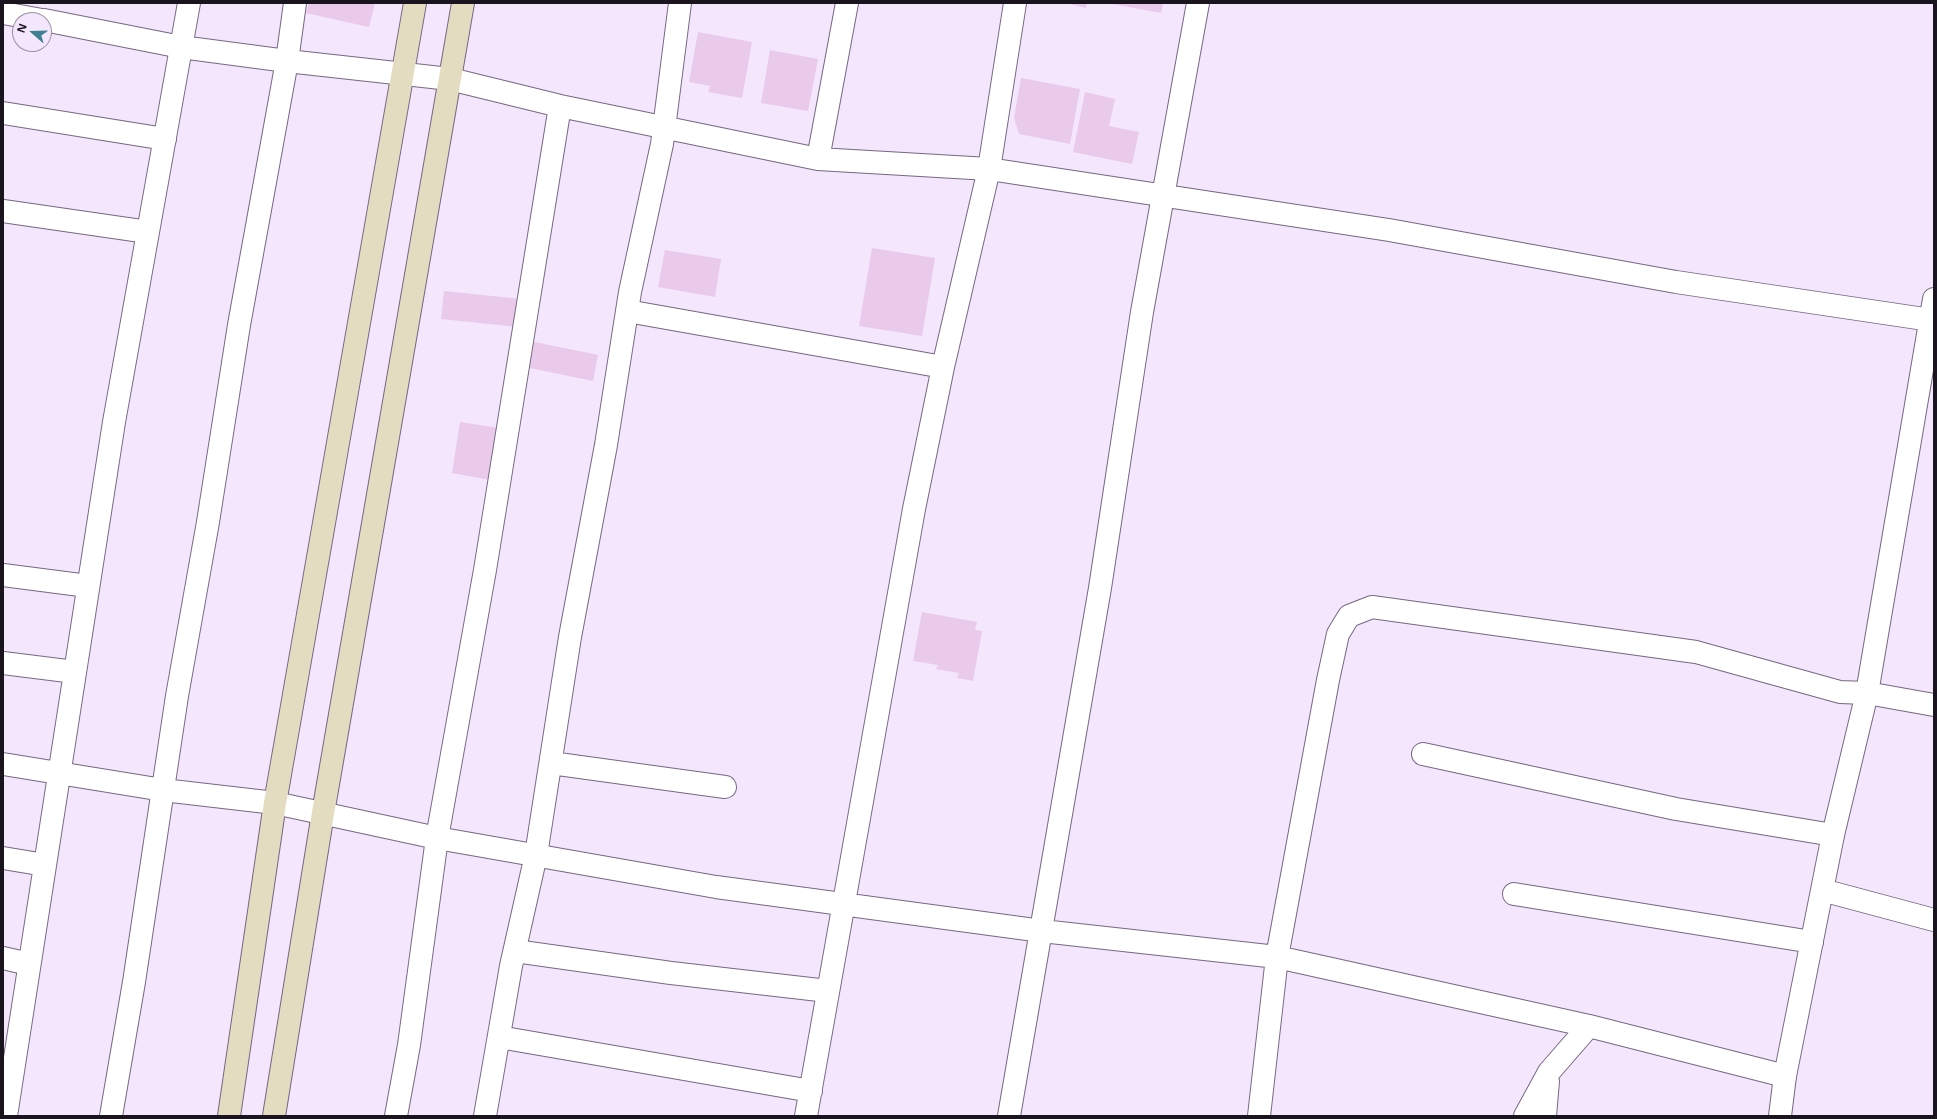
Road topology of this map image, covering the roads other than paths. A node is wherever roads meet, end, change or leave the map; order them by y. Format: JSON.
{"nodes":[{"id":1,"x":190,"y":3,"type":"edge"},
{"id":2,"x":295,"y":3,"type":"edge"},
{"id":3,"x":415,"y":3,"type":"edge"},
{"id":4,"x":463,"y":3,"type":"edge"},
{"id":5,"x":680,"y":3,"type":"edge"},
{"id":6,"x":847,"y":3,"type":"edge"},
{"id":7,"x":1015,"y":3,"type":"edge"},
{"id":8,"x":1198,"y":3,"type":"edge"},
{"id":9,"x":52,"y":22,"type":"edge"},
{"id":10,"x":181,"y":47,"type":"junction"},
{"id":11,"x":287,"y":61,"type":"junction"},
{"id":12,"x":402,"y":74,"type":"junction"},
{"id":13,"x":450,"y":79,"type":"junction"},
{"id":14,"x":560,"y":106,"type":"junction"},
{"id":15,"x":3,"y":113,"type":"edge"},
{"id":16,"x":664,"y":126,"type":"junction"},
{"id":17,"x":165,"y":139,"type":"junction"},
{"id":18,"x":818,"y":159,"type":"junction"},
{"id":19,"x":989,"y":169,"type":"junction"},
{"id":20,"x":1162,"y":195,"type":"junction"},
{"id":21,"x":3,"y":211,"type":"edge"},
{"id":22,"x":148,"y":232,"type":"junction"},
{"id":23,"x":1932,"y":310,"type":"edge"},
{"id":24,"x":627,"y":311,"type":"junction"},
{"id":25,"x":943,"y":367,"type":"junction"},
{"id":26,"x":3,"y":575,"type":"edge"},
{"id":27,"x":88,"y":586,"type":"junction"},
{"id":28,"x":3,"y":663,"type":"edge"},
{"id":29,"x":75,"y":672,"type":"junction"},
{"id":30,"x":1867,"y":693,"type":"junction"},
{"id":31,"x":1934,"y":705,"type":"edge"},
{"id":32,"x":1423,"y":754,"type":"dead end"},
{"id":33,"x":550,"y":763,"type":"junction"},
{"id":34,"x":3,"y":764,"type":"edge"},
{"id":35,"x":59,"y":773,"type":"junction"},
{"id":36,"x":725,"y":787,"type":"dead end"},
{"id":37,"x":163,"y":790,"type":"junction"},
{"id":38,"x":275,"y":803,"type":"junction"},
{"id":39,"x":323,"y":813,"type":"junction"},
{"id":40,"x":1833,"y":835,"type":"junction"},
{"id":41,"x":437,"y":838,"type":"junction"},
{"id":42,"x":536,"y":855,"type":"junction"},
{"id":43,"x":3,"y":858,"type":"edge"},
{"id":44,"x":45,"y":865,"type":"junction"},
{"id":45,"x":1822,"y":890,"type":"junction"},
{"id":46,"x":1514,"y":894,"type":"dead end"},
{"id":47,"x":843,"y":905,"type":"junction"},
{"id":48,"x":1934,"y":920,"type":"edge"},
{"id":49,"x":1042,"y":931,"type":"junction"},
{"id":50,"x":1812,"y":942,"type":"junction"},
{"id":51,"x":514,"y":951,"type":"junction"},
{"id":52,"x":1277,"y":957,"type":"junction"},
{"id":53,"x":3,"y":958,"type":"edge"},
{"id":54,"x":29,"y":964,"type":"junction"},
{"id":55,"x":828,"y":991,"type":"junction"},
{"id":56,"x":1589,"y":1026,"type":"junction"},
{"id":57,"x":499,"y":1037,"type":"junction"},
{"id":58,"x":1549,"y":1072,"type":"junction"},
{"id":59,"x":1784,"y":1076,"type":"junction"},
{"id":60,"x":811,"y":1091,"type":"junction"},
{"id":61,"x":6,"y":1116,"type":"edge"},
{"id":62,"x":110,"y":1116,"type":"edge"},
{"id":63,"x":229,"y":1116,"type":"edge"},
{"id":64,"x":274,"y":1116,"type":"edge"},
{"id":65,"x":396,"y":1116,"type":"edge"},
{"id":66,"x":485,"y":1116,"type":"edge"},
{"id":67,"x":806,"y":1116,"type":"edge"},
{"id":68,"x":1009,"y":1116,"type":"edge"},
{"id":69,"x":1259,"y":1116,"type":"edge"},
{"id":70,"x":1525,"y":1116,"type":"edge"},
{"id":71,"x":1545,"y":1116,"type":"edge"},
{"id":72,"x":1780,"y":1116,"type":"edge"}],
"edges":[{"from":1,"to":10,"type":"street"},
{"from":2,"to":11,"type":"street"},
{"from":3,"to":12,"type":"main road"},
{"from":4,"to":13,"type":"main road"},
{"from":5,"to":16,"type":"street"},
{"from":6,"to":18,"type":"street"},
{"from":7,"to":19,"type":"street"},
{"from":8,"to":20,"type":"street"},
{"from":9,"to":10,"type":"street"},
{"from":10,"to":11,"type":"street"},
{"from":10,"to":17,"type":"street"},
{"from":11,"to":12,"type":"street"},
{"from":11,"to":37,"type":"street"},
{"from":12,"to":13,"type":"street"},
{"from":12,"to":38,"type":"main road"},
{"from":13,"to":14,"type":"street"},
{"from":13,"to":39,"type":"main road"},
{"from":14,"to":16,"type":"street"},
{"from":14,"to":41,"type":"street"},
{"from":15,"to":17,"type":"street"},
{"from":16,"to":18,"type":"street"},
{"from":16,"to":24,"type":"street"},
{"from":17,"to":22,"type":"street"},
{"from":18,"to":19,"type":"street"},
{"from":19,"to":20,"type":"street"},
{"from":19,"to":25,"type":"street"},
{"from":20,"to":23,"type":"street"},
{"from":20,"to":49,"type":"street"},
{"from":21,"to":22,"type":"street"},
{"from":22,"to":27,"type":"street"},
{"from":23,"to":30,"type":"street"},
{"from":24,"to":25,"type":"street"},
{"from":24,"to":33,"type":"street"},
{"from":25,"to":47,"type":"street"},
{"from":26,"to":27,"type":"street"},
{"from":27,"to":29,"type":"street"},
{"from":28,"to":29,"type":"street"},
{"from":29,"to":35,"type":"street"},
{"from":30,"to":31,"type":"street"},
{"from":30,"to":40,"type":"street"},
{"from":30,"to":52,"type":"street"},
{"from":32,"to":40,"type":"street"},
{"from":33,"to":36,"type":"street"},
{"from":33,"to":42,"type":"street"},
{"from":34,"to":35,"type":"street"},
{"from":35,"to":37,"type":"street"},
{"from":35,"to":44,"type":"street"},
{"from":37,"to":38,"type":"street"},
{"from":37,"to":62,"type":"street"},
{"from":38,"to":39,"type":"street"},
{"from":38,"to":63,"type":"main road"},
{"from":39,"to":41,"type":"street"},
{"from":39,"to":64,"type":"main road"},
{"from":40,"to":45,"type":"street"},
{"from":41,"to":42,"type":"street"},
{"from":41,"to":65,"type":"street"},
{"from":42,"to":47,"type":"street"},
{"from":42,"to":51,"type":"street"},
{"from":43,"to":44,"type":"street"},
{"from":44,"to":54,"type":"street"},
{"from":45,"to":48,"type":"street"},
{"from":45,"to":50,"type":"street"},
{"from":46,"to":50,"type":"street"},
{"from":47,"to":49,"type":"street"},
{"from":47,"to":55,"type":"street"},
{"from":49,"to":52,"type":"street"},
{"from":49,"to":68,"type":"street"},
{"from":50,"to":59,"type":"street"},
{"from":51,"to":55,"type":"street"},
{"from":51,"to":57,"type":"street"},
{"from":52,"to":56,"type":"street"},
{"from":52,"to":69,"type":"street"},
{"from":53,"to":54,"type":"street"},
{"from":54,"to":61,"type":"street"},
{"from":55,"to":60,"type":"street"},
{"from":56,"to":58,"type":"street"},
{"from":56,"to":59,"type":"street"},
{"from":57,"to":60,"type":"street"},
{"from":57,"to":66,"type":"street"},
{"from":58,"to":70,"type":"street"},
{"from":58,"to":71,"type":"street"},
{"from":59,"to":72,"type":"street"},
{"from":60,"to":67,"type":"street"}]}
